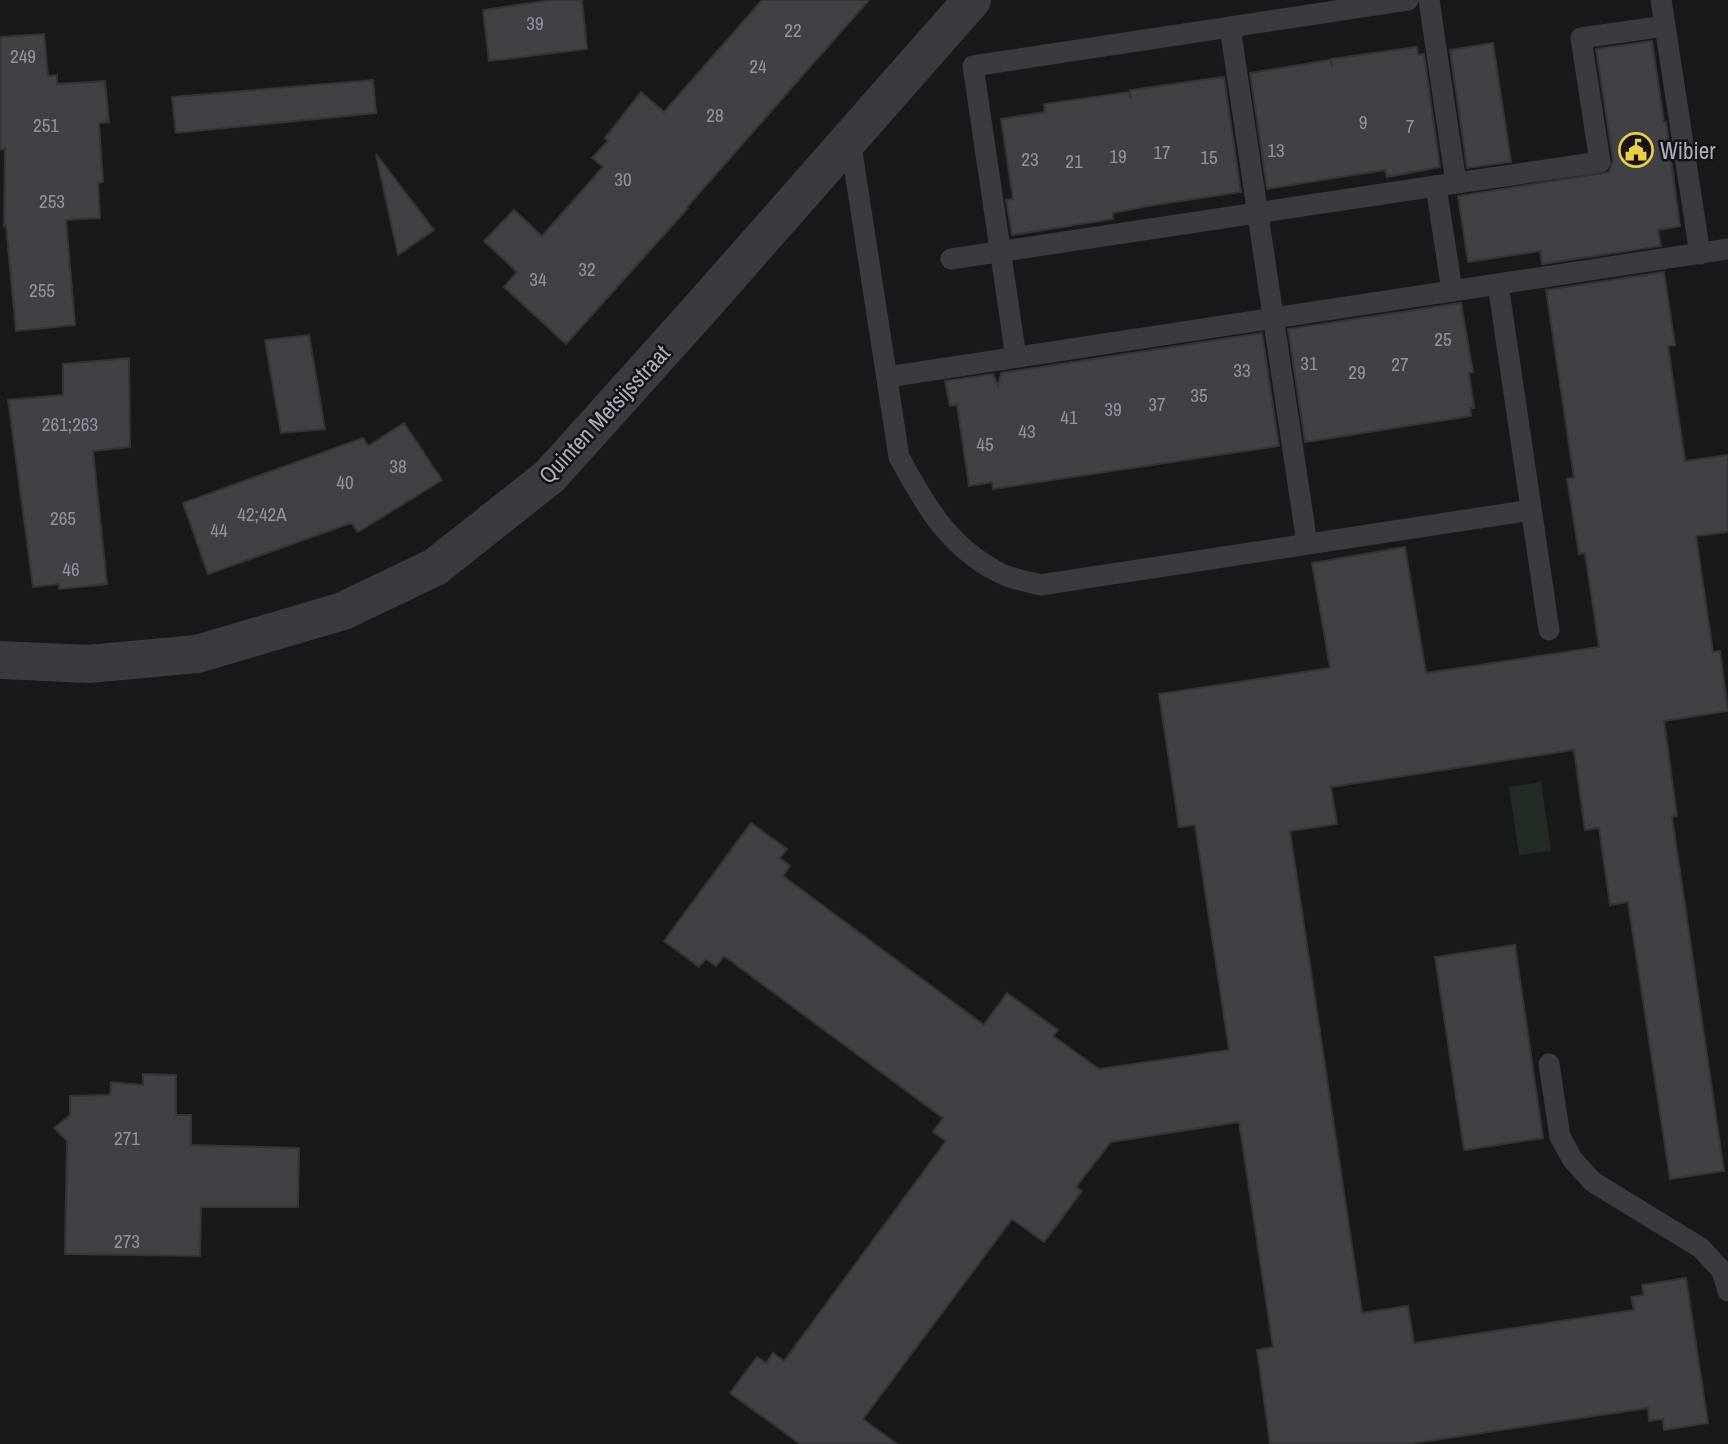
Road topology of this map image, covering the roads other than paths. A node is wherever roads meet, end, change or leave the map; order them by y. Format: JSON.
{"nodes":[{"id":1,"x":972,"y":0,"type":"edge"},
{"id":2,"x":1408,"y":0,"type":"edge"},
{"id":3,"x":1429,"y":0,"type":"edge"},
{"id":4,"x":1661,"y":0,"type":"edge"},
{"id":5,"x":1665,"y":26,"type":"junction"},
{"id":6,"x":1230,"y":27,"type":"junction"},
{"id":7,"x":850,"y":139,"type":"junction"},
{"id":8,"x":1446,"y":185,"type":"junction"},
{"id":9,"x":1257,"y":213,"type":"junction"},
{"id":10,"x":1728,"y":249,"type":"edge"},
{"id":11,"x":1000,"y":252,"type":"junction"},
{"id":12,"x":1700,"y":254,"type":"junction"},
{"id":13,"x":951,"y":259,"type":"dead end"},
{"id":14,"x":1498,"y":284,"type":"junction"},
{"id":15,"x":1452,"y":291,"type":"junction"},
{"id":16,"x":1273,"y":318,"type":"junction"},
{"id":17,"x":1016,"y":357,"type":"junction"},
{"id":18,"x":887,"y":377,"type":"junction"},
{"id":19,"x":1531,"y":510,"type":"junction"},
{"id":20,"x":1307,"y":544,"type":"junction"},
{"id":21,"x":1549,"y":630,"type":"dead end"},
{"id":22,"x":0,"y":660,"type":"edge"},
{"id":23,"x":1549,"y":1064,"type":"dead end"},
{"id":24,"x":1728,"y":1291,"type":"edge"}],
"edges":[{"from":1,"to":7,"type":"street","name":"Quinten Metsijsstraat"},
{"from":2,"to":6,"type":"lane"},
{"from":3,"to":8,"type":"lane"},
{"from":4,"to":5,"type":"lane"},
{"from":5,"to":8,"type":"lane"},
{"from":5,"to":12,"type":"lane"},
{"from":6,"to":9,"type":"lane"},
{"from":6,"to":11,"type":"lane"},
{"from":7,"to":18,"type":"lane"},
{"from":7,"to":22,"type":"street","name":"Quinten Metsijsstraat"},
{"from":8,"to":9,"type":"lane"},
{"from":8,"to":15,"type":"lane"},
{"from":9,"to":11,"type":"lane"},
{"from":9,"to":16,"type":"lane"},
{"from":10,"to":12,"type":"lane"},
{"from":11,"to":13,"type":"lane"},
{"from":11,"to":17,"type":"lane"},
{"from":12,"to":14,"type":"lane"},
{"from":14,"to":15,"type":"lane"},
{"from":14,"to":19,"type":"lane"},
{"from":15,"to":16,"type":"lane"},
{"from":16,"to":17,"type":"lane"},
{"from":16,"to":20,"type":"lane"},
{"from":17,"to":18,"type":"lane"},
{"from":18,"to":20,"type":"lane"},
{"from":19,"to":20,"type":"lane"},
{"from":19,"to":21,"type":"lane"},
{"from":23,"to":24,"type":"lane"}]}
